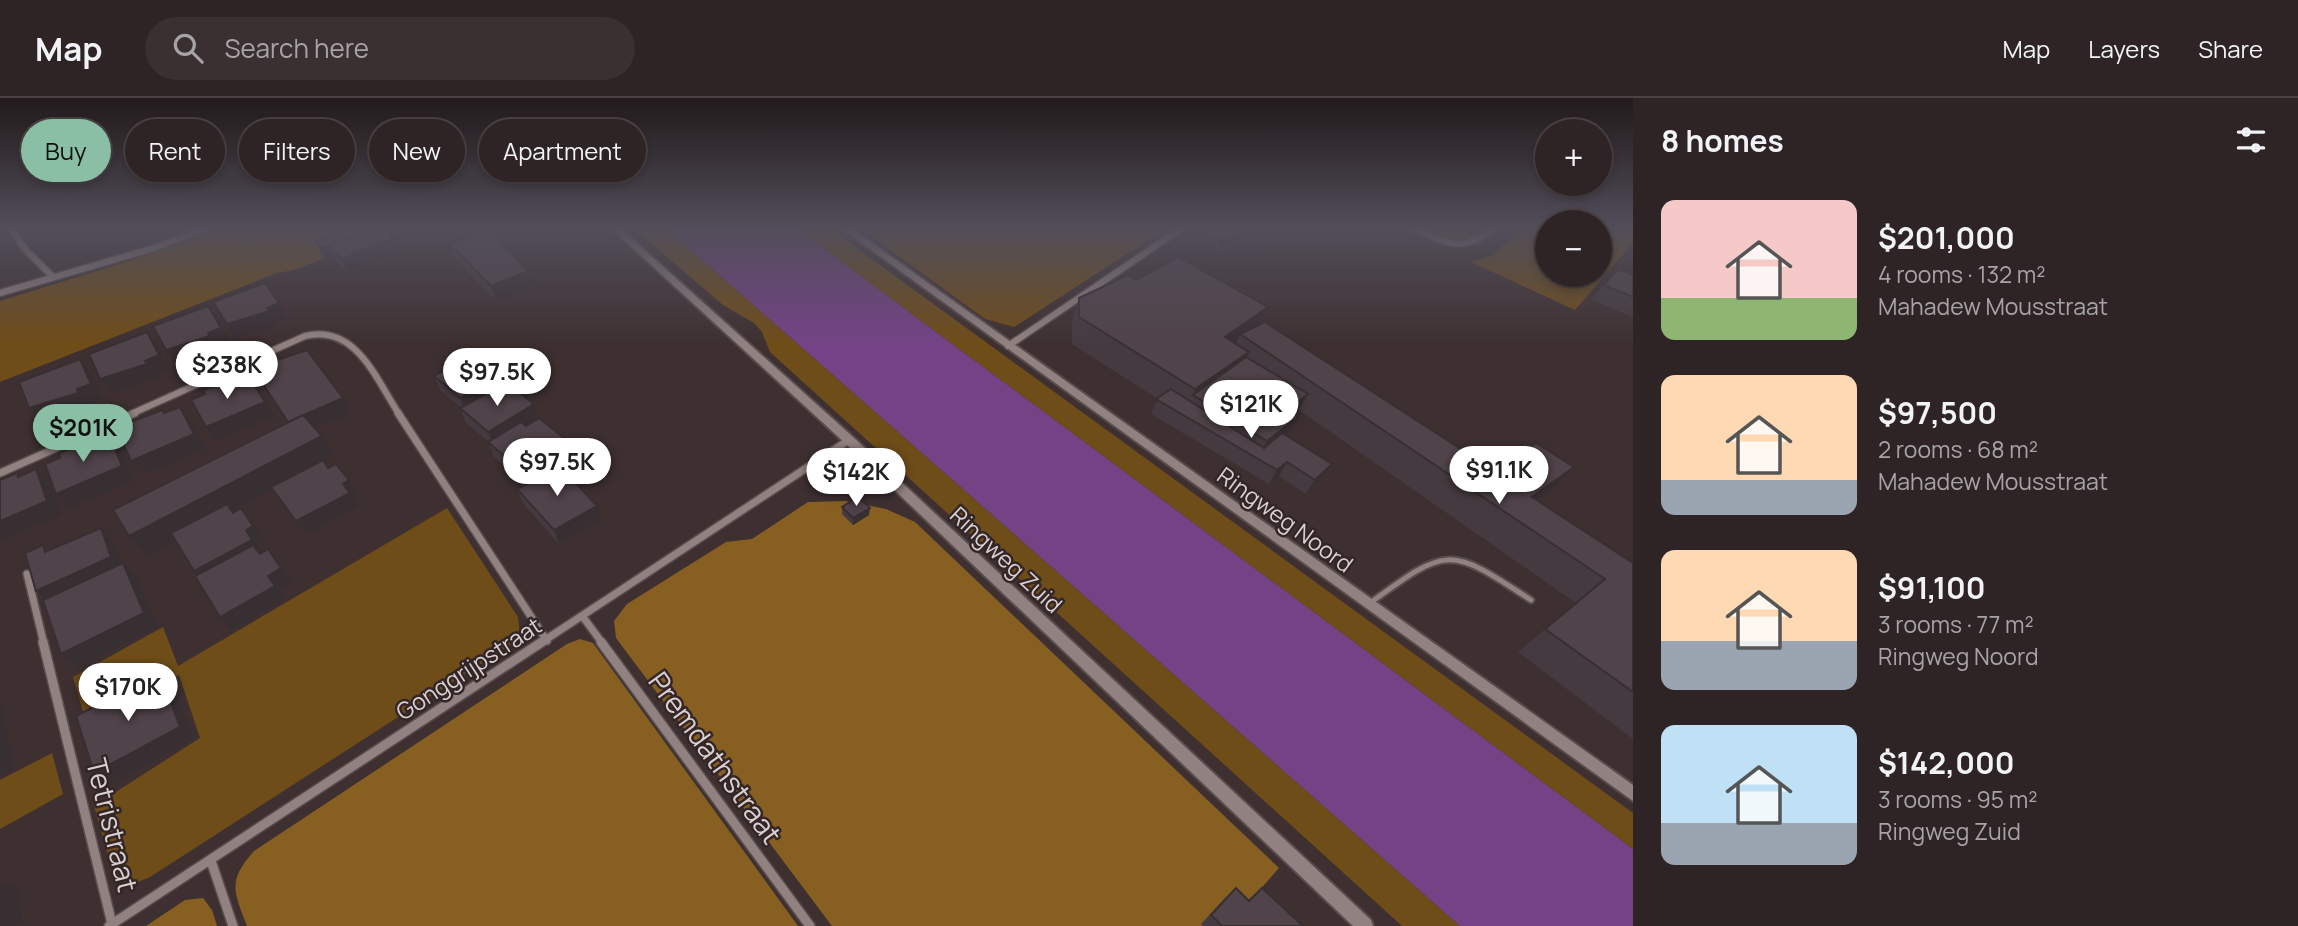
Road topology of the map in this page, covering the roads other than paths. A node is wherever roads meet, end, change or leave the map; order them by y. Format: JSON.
{"nodes":[{"id":1,"x":43,"y":267,"type":"edge"},
{"id":2,"x":86,"y":267,"type":"edge"},
{"id":3,"x":658,"y":267,"type":"edge"},
{"id":4,"x":898,"y":267,"type":"edge"},
{"id":5,"x":1125,"y":267,"type":"edge"},
{"id":6,"x":52,"y":276,"type":"junction"},
{"id":7,"x":0,"y":293,"type":"edge"},
{"id":8,"x":1008,"y":346,"type":"junction"},
{"id":9,"x":849,"y":440,"type":"junction"},
{"id":10,"x":0,"y":473,"type":"edge"},
{"id":11,"x":27,"y":575,"type":"edge"},
{"id":12,"x":1531,"y":600,"type":"dead end"},
{"id":13,"x":1367,"y":605,"type":"junction"},
{"id":14,"x":583,"y":617,"type":"junction"},
{"id":15,"x":547,"y":641,"type":"junction"},
{"id":16,"x":1633,"y":793,"type":"edge"},
{"id":17,"x":211,"y":860,"type":"junction"},
{"id":18,"x":111,"y":925,"type":"edge"},
{"id":19,"x":233,"y":926,"type":"edge"},
{"id":20,"x":810,"y":926,"type":"edge"},
{"id":21,"x":1365,"y":926,"type":"edge"}],
"edges":[{"from":1,"to":6,"type":"street"},
{"from":2,"to":6,"type":"street"},
{"from":3,"to":9,"type":"street","name":"Ringweg Zuid"},
{"from":4,"to":8,"type":"street","name":"Ringweg Noord"},
{"from":5,"to":8,"type":"street"},
{"from":6,"to":7,"type":"street"},
{"from":8,"to":13,"type":"street","name":"Ringweg Noord"},
{"from":9,"to":14,"type":"street","name":"Gonggrijpstraat"},
{"from":9,"to":21,"type":"street","name":"Ringweg Zuid"},
{"from":10,"to":15,"type":"street"},
{"from":11,"to":18,"type":"street","name":"Tetristraat"},
{"from":12,"to":13,"type":"lane"},
{"from":13,"to":16,"type":"street","name":"Ringweg Noord"},
{"from":14,"to":15,"type":"street","name":"Gonggrijpstraat"},
{"from":14,"to":20,"type":"street","name":"Premdathstraat"},
{"from":15,"to":17,"type":"street","name":"Gonggrijpstraat"},
{"from":17,"to":18,"type":"street","name":"Gonggrijpstraat"},
{"from":17,"to":19,"type":"street"}]}
